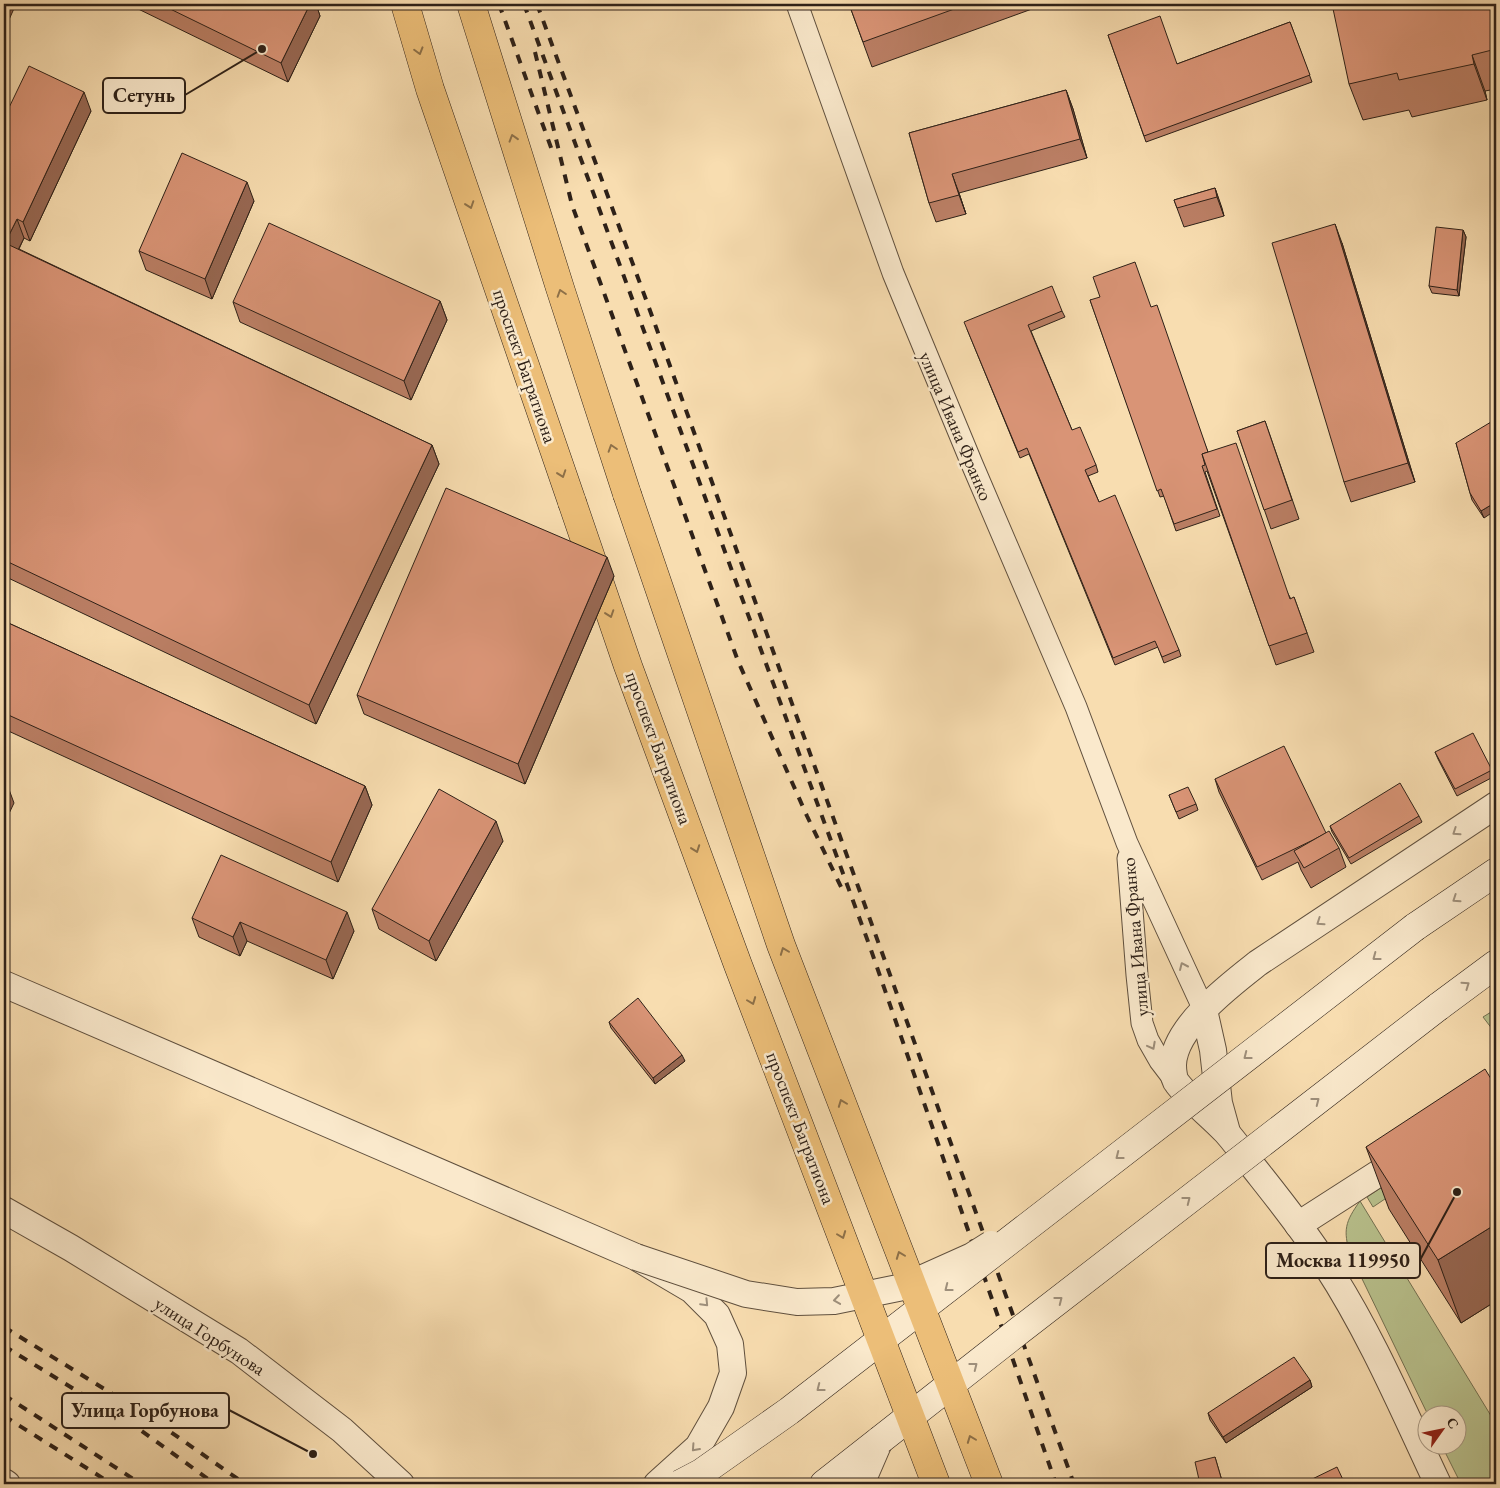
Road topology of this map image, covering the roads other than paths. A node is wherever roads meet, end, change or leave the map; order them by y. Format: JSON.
{"nodes":[{"id":1,"x":406,"y":4,"type":"edge"},
{"id":2,"x":471,"y":4,"type":"edge"},
{"id":3,"x":797,"y":4,"type":"edge"},
{"id":4,"x":1496,"y":805,"type":"edge"},
{"id":5,"x":1127,"y":843,"type":"junction"},
{"id":6,"x":1496,"y":872,"type":"edge"},
{"id":7,"x":1496,"y":964,"type":"edge"},
{"id":8,"x":4,"y":984,"type":"edge"},
{"id":9,"x":1204,"y":1010,"type":"junction"},
{"id":10,"x":1176,"y":1082,"type":"junction"},
{"id":11,"x":1227,"y":1133,"type":"junction"},
{"id":12,"x":1425,"y":1144,"type":"edge"},
{"id":13,"x":1056,"y":1205,"type":"junction"},
{"id":14,"x":4,"y":1210,"type":"edge"},
{"id":15,"x":1298,"y":1225,"type":"junction"},
{"id":16,"x":636,"y":1257,"type":"junction"},
{"id":17,"x":880,"y":1440,"type":"junction"},
{"id":18,"x":4,"y":1482,"type":"edge"},
{"id":19,"x":8,"y":1484,"type":"edge"},
{"id":20,"x":401,"y":1484,"type":"edge"},
{"id":21,"x":657,"y":1484,"type":"edge"},
{"id":22,"x":680,"y":1484,"type":"edge"},
{"id":23,"x":824,"y":1484,"type":"edge"},
{"id":24,"x":861,"y":1484,"type":"edge"},
{"id":25,"x":936,"y":1484,"type":"edge"},
{"id":26,"x":989,"y":1484,"type":"edge"},
{"id":27,"x":1438,"y":1484,"type":"edge"}],
"edges":[{"from":1,"to":25,"type":"main road","name":"проспект Багратиона","one_way":true,"bridge":true},
{"from":26,"to":2,"type":"main road","one_way":true,"bridge":true},
{"from":3,"to":5,"type":"street","name":"улица Ивана Франко"},
{"from":4,"to":9,"type":"street","one_way":true},
{"from":9,"to":5,"type":"street","name":"улица Ивана Франко","one_way":true},
{"from":5,"to":10,"type":"street","name":"улица Ивана Франко","one_way":true},
{"from":6,"to":13,"type":"main road","one_way":true,"bridge":true},
{"from":17,"to":7,"type":"main road","one_way":true,"bridge":true},
{"from":8,"to":16,"type":"street"},
{"from":9,"to":10,"type":"street"},
{"from":9,"to":11,"type":"street","name":"улица Ивана Франко"},
{"from":10,"to":11,"type":"street","name":"улица Ивана Франко"},
{"from":11,"to":15,"type":"street","name":"улица Ивана Франко"},
{"from":12,"to":15,"type":"street"},
{"from":13,"to":16,"type":"street","one_way":true,"bridge":true},
{"from":13,"to":22,"type":"main road","one_way":true,"bridge":true},
{"from":14,"to":20,"type":"street","name":"улица Горбунова"},
{"from":15,"to":27,"type":"street","name":"улица Ивана Франко"},
{"from":16,"to":21,"type":"street","one_way":true,"bridge":true},
{"from":17,"to":23,"type":"main road"},
{"from":17,"to":24,"type":"street"},
{"from":18,"to":19,"type":"street"}]}
